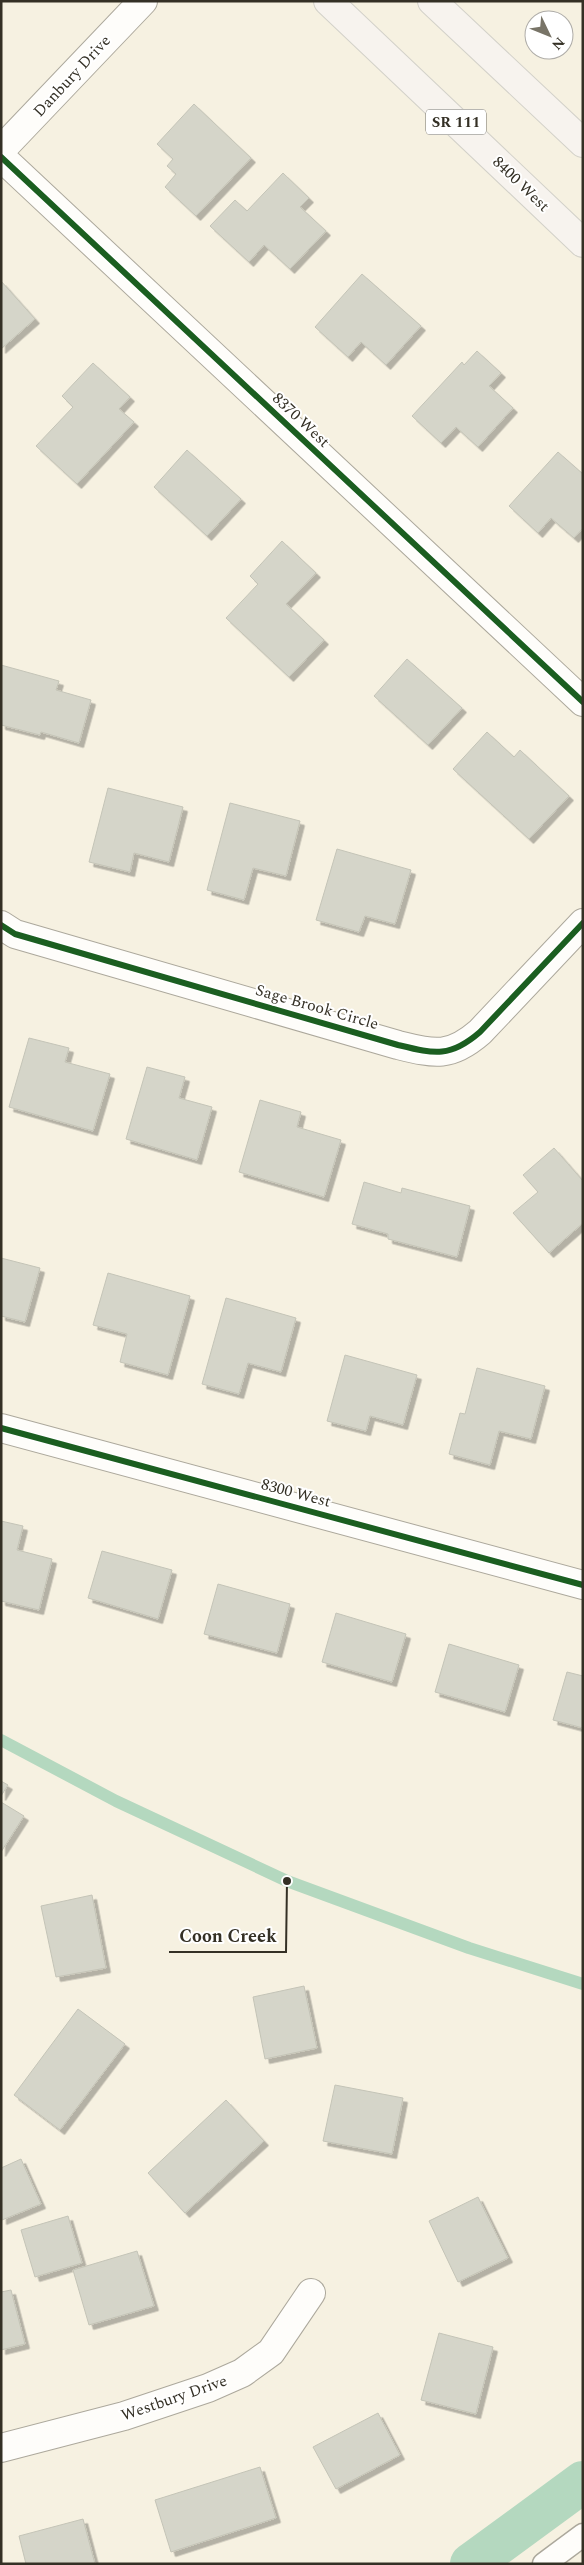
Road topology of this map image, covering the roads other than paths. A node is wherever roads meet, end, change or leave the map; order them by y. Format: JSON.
{"nodes":[{"id":1,"x":143,"y":1,"type":"edge"},
{"id":2,"x":328,"y":1,"type":"edge"},
{"id":3,"x":432,"y":1,"type":"edge"},
{"id":4,"x":583,"y":143,"type":"edge"},
{"id":5,"x":1,"y":150,"type":"edge"},
{"id":6,"x":1,"y":157,"type":"edge"},
{"id":7,"x":583,"y":243,"type":"edge"},
{"id":8,"x":583,"y":702,"type":"edge"},
{"id":9,"x":583,"y":923,"type":"edge"},
{"id":10,"x":1,"y":925,"type":"edge"},
{"id":11,"x":1,"y":1428,"type":"edge"},
{"id":12,"x":583,"y":1585,"type":"edge"},
{"id":13,"x":311,"y":2293,"type":"dead end"},
{"id":14,"x":1,"y":2448,"type":"edge"},
{"id":15,"x":583,"y":2535,"type":"edge"},
{"id":16,"x":544,"y":2564,"type":"edge"}],
"edges":[{"from":1,"to":5,"type":"street","name":"Danbury Drive"},
{"from":2,"to":7,"type":"main road","name":"8400 West","number":"SR 111"},
{"from":3,"to":4,"type":"main road"},
{"from":6,"to":8,"type":"street","name":"8370 West"},
{"from":9,"to":10,"type":"street","name":"Sage Brook Circle"},
{"from":11,"to":12,"type":"street","name":"8300 West"},
{"from":13,"to":14,"type":"street","name":"Westbury Drive"},
{"from":15,"to":16,"type":"lane"}]}
